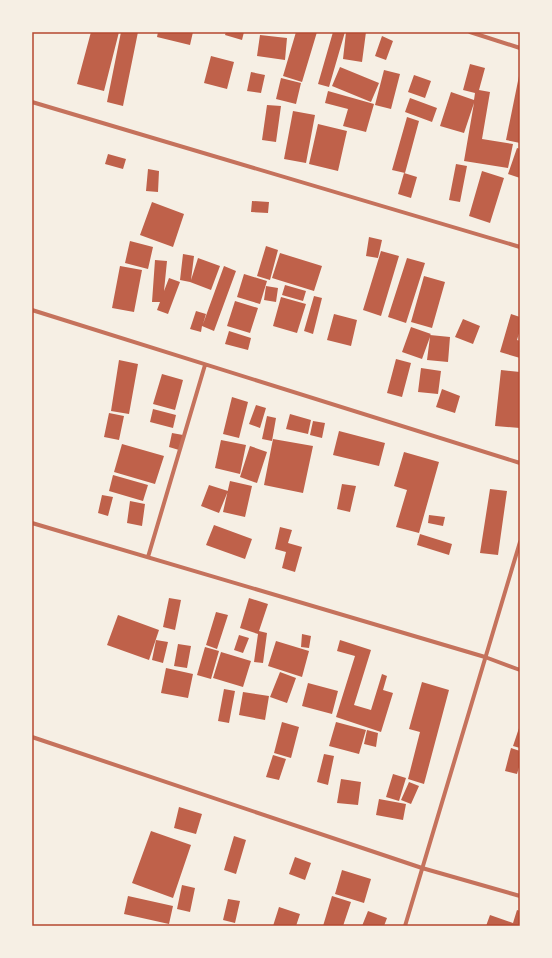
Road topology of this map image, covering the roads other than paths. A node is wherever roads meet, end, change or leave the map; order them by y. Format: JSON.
{"nodes":[{"id":1,"x":470,"y":32,"type":"edge"},
{"id":2,"x":520,"y":48,"type":"edge"},
{"id":3,"x":32,"y":102,"type":"edge"},
{"id":4,"x":520,"y":247,"type":"edge"},
{"id":5,"x":32,"y":310,"type":"edge"},
{"id":6,"x":205,"y":365,"type":"junction"},
{"id":7,"x":520,"y":463,"type":"edge"},
{"id":8,"x":32,"y":523,"type":"edge"},
{"id":9,"x":520,"y":542,"type":"edge"},
{"id":10,"x":148,"y":557,"type":"junction"},
{"id":11,"x":485,"y":657,"type":"junction"},
{"id":12,"x":520,"y":670,"type":"edge"},
{"id":13,"x":32,"y":737,"type":"edge"},
{"id":14,"x":422,"y":868,"type":"junction"},
{"id":15,"x":520,"y":896,"type":"edge"},
{"id":16,"x":405,"y":926,"type":"edge"}],
"edges":[{"from":1,"to":2,"type":"street"},
{"from":3,"to":4,"type":"street"},
{"from":5,"to":6,"type":"street"},
{"from":6,"to":7,"type":"street"},
{"from":6,"to":10,"type":"street"},
{"from":8,"to":10,"type":"street"},
{"from":9,"to":11,"type":"street"},
{"from":10,"to":11,"type":"street"},
{"from":11,"to":12,"type":"street"},
{"from":11,"to":14,"type":"street"},
{"from":13,"to":14,"type":"street"},
{"from":14,"to":15,"type":"street"},
{"from":14,"to":16,"type":"street"}]}
